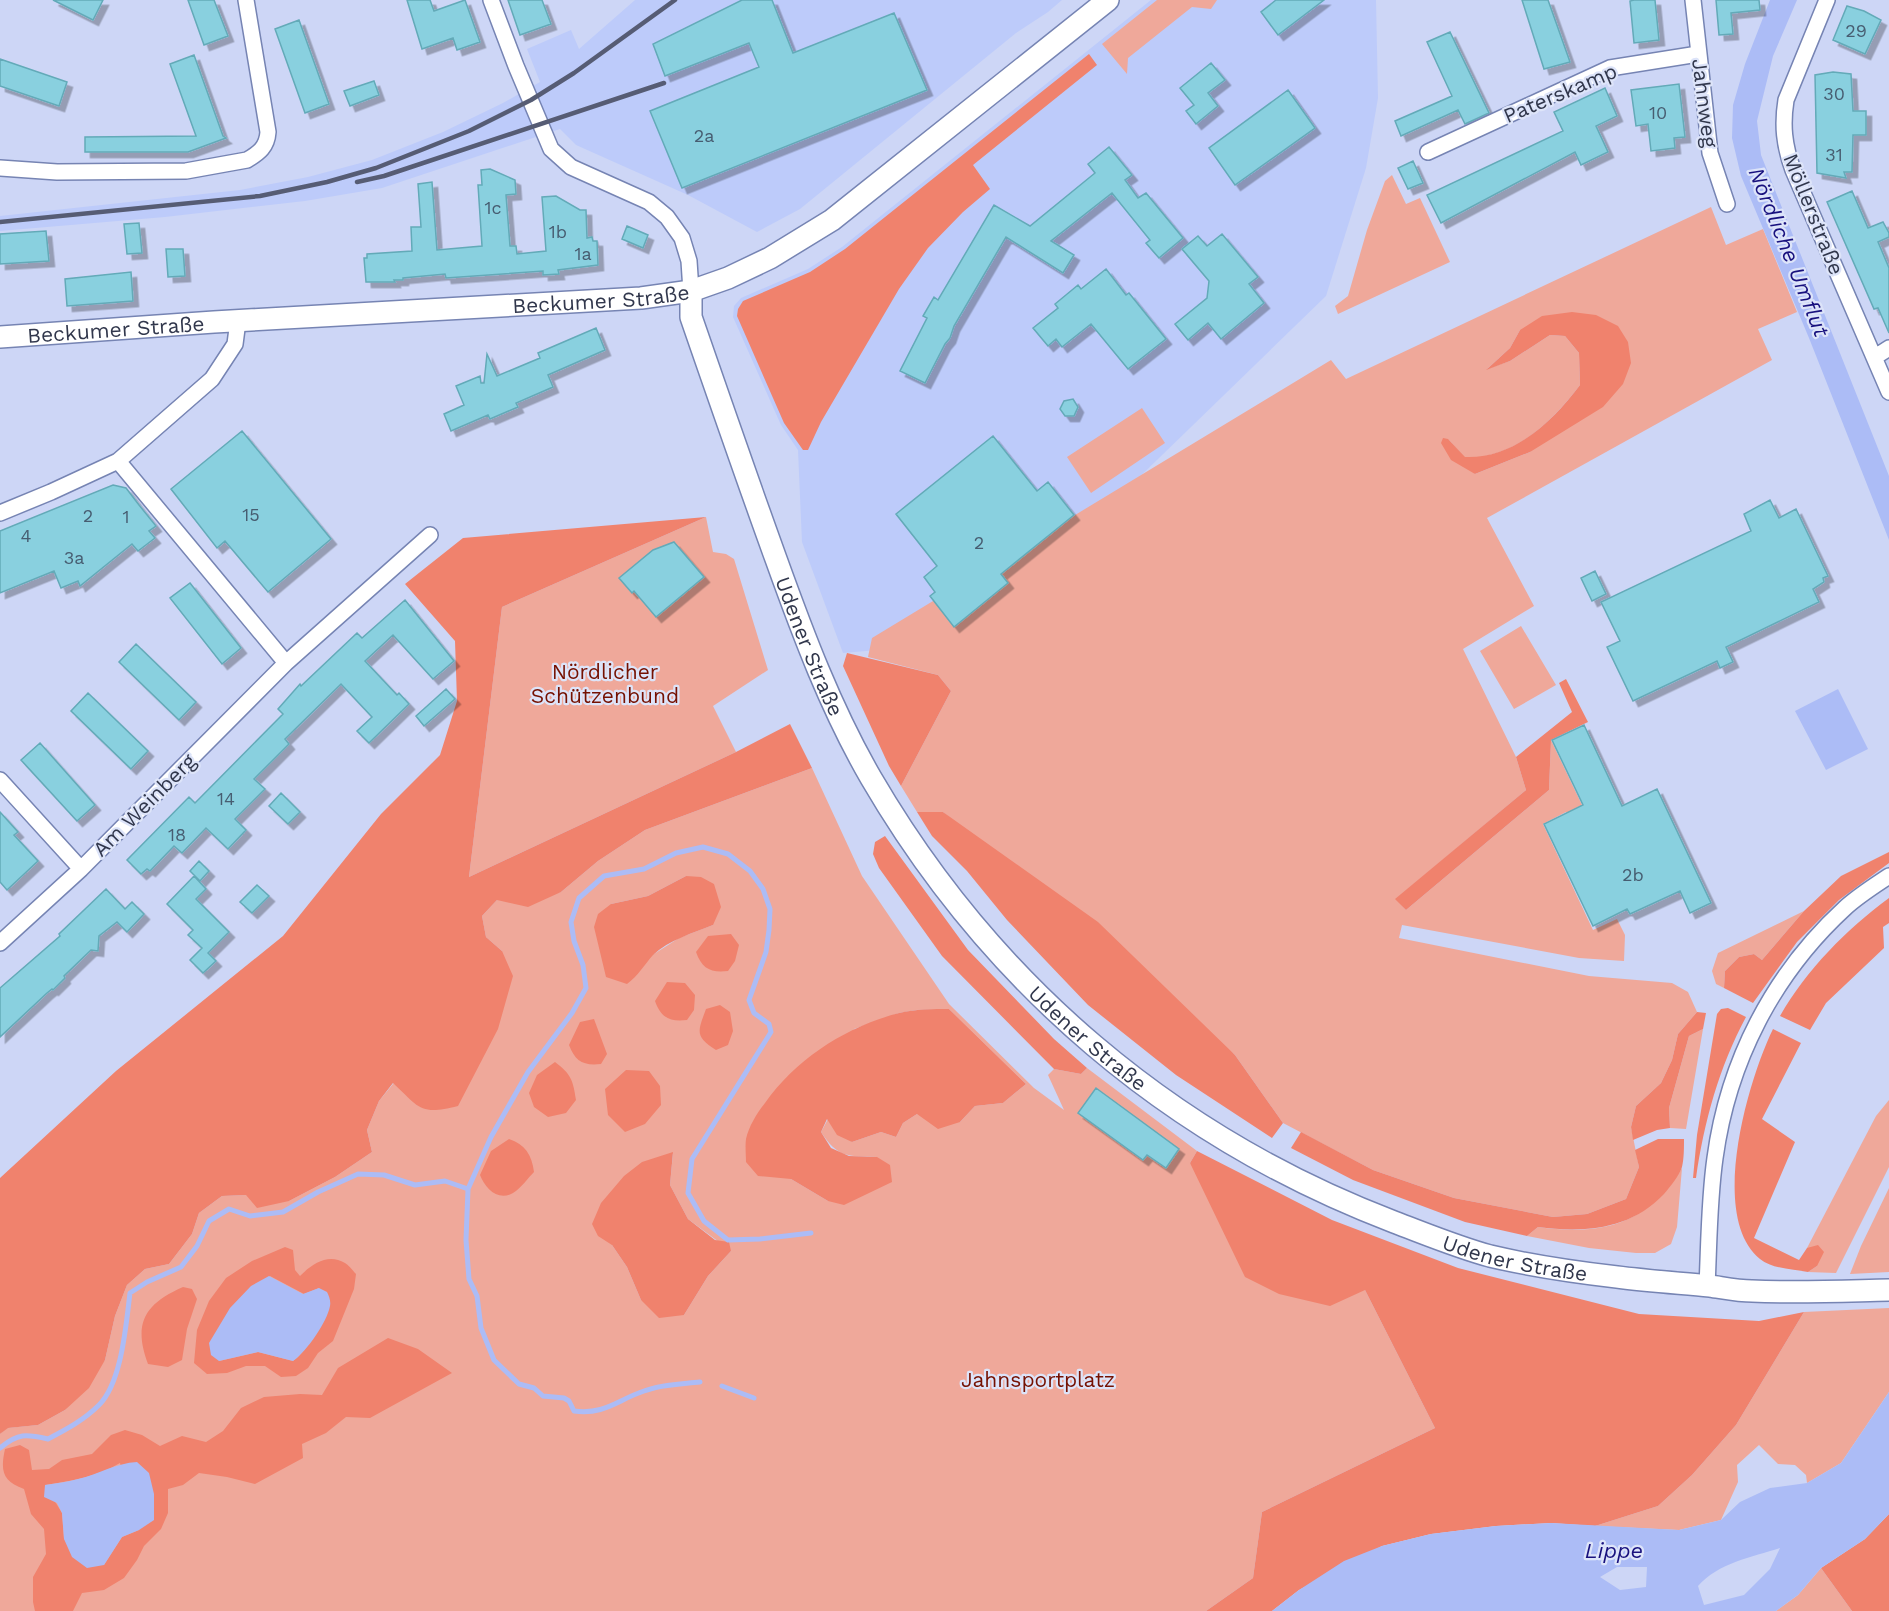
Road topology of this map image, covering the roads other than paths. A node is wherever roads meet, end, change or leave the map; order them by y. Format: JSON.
{"nodes":[{"id":1,"x":246,"y":0,"type":"edge"},
{"id":2,"x":491,"y":0,"type":"edge"},
{"id":3,"x":1108,"y":0,"type":"edge"},
{"id":4,"x":1693,"y":0,"type":"edge"},
{"id":5,"x":1827,"y":0,"type":"edge"},
{"id":6,"x":1698,"y":54,"type":"junction"},
{"id":7,"x":1428,"y":152,"type":"dead end"},
{"id":8,"x":0,"y":168,"type":"edge"},
{"id":9,"x":1726,"y":204,"type":"dead end"},
{"id":10,"x":691,"y":291,"type":"junction"},
{"id":11,"x":238,"y":321,"type":"junction"},
{"id":12,"x":0,"y":337,"type":"edge"},
{"id":13,"x":1889,"y":348,"type":"edge"},
{"id":14,"x":1875,"y":357,"type":"junction"},
{"id":15,"x":1889,"y":392,"type":"edge"},
{"id":16,"x":118,"y":461,"type":"junction"},
{"id":17,"x":0,"y":513,"type":"edge"},
{"id":18,"x":430,"y":535,"type":"dead end"},
{"id":19,"x":286,"y":663,"type":"junction"},
{"id":20,"x":0,"y":780,"type":"edge"},
{"id":21,"x":81,"y":869,"type":"junction"},
{"id":22,"x":1889,"y":876,"type":"edge"},
{"id":23,"x":0,"y":943,"type":"edge"},
{"id":24,"x":1707,"y":1286,"type":"junction"},
{"id":25,"x":1889,"y":1290,"type":"edge"}],
"edges":[{"from":1,"to":8,"type":"street"},
{"from":2,"to":10,"type":"street"},
{"from":3,"to":10,"type":"main road","name":"Beckumer Straße"},
{"from":4,"to":6,"type":"street","name":"Jahnweg"},
{"from":5,"to":14,"type":"street","name":"Möllerstraße"},
{"from":6,"to":7,"type":"street","name":"Paterskamp"},
{"from":6,"to":9,"type":"street","name":"Jahnweg"},
{"from":10,"to":11,"type":"main road","name":"Beckumer Straße"},
{"from":10,"to":24,"type":"main road","name":"Udener Straße"},
{"from":11,"to":12,"type":"main road","name":"Beckumer Straße"},
{"from":11,"to":16,"type":"street"},
{"from":13,"to":14,"type":"street"},
{"from":14,"to":15,"type":"street","name":"Möllerstraße"},
{"from":16,"to":17,"type":"street"},
{"from":16,"to":19,"type":"street"},
{"from":18,"to":19,"type":"street","name":"Am Weinberg"},
{"from":19,"to":21,"type":"street","name":"Am Weinberg"},
{"from":20,"to":21,"type":"street"},
{"from":21,"to":23,"type":"street","name":"Am Weinberg"},
{"from":22,"to":24,"type":"street"},
{"from":24,"to":25,"type":"main road","name":"Udener Straße"}]}
